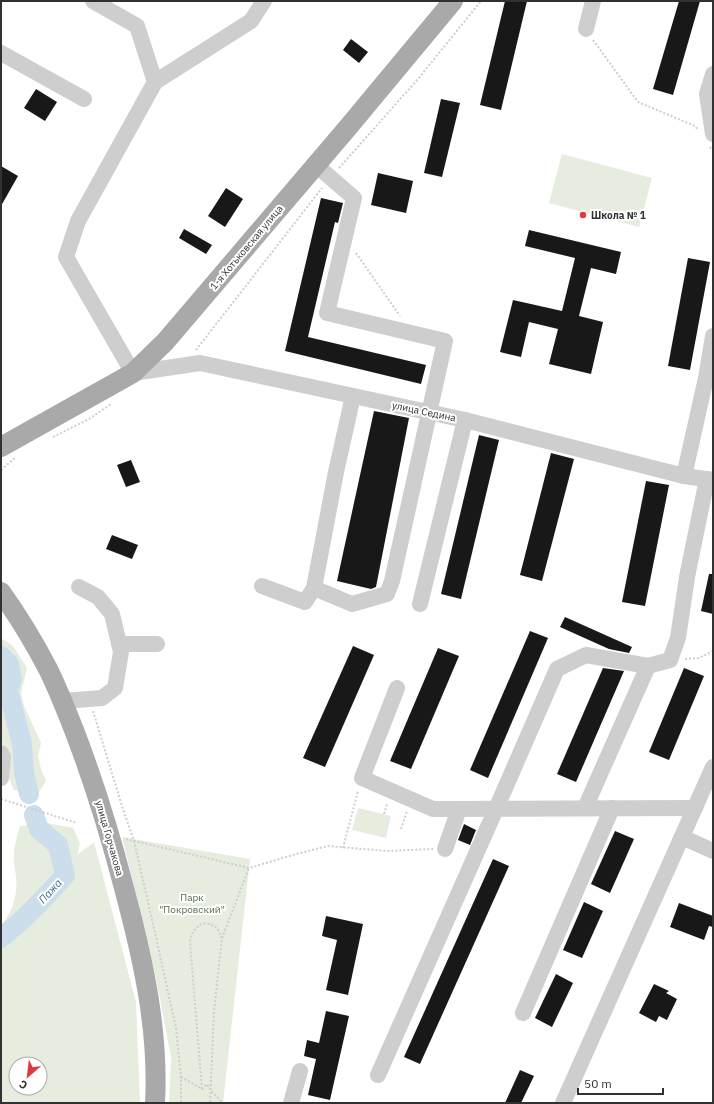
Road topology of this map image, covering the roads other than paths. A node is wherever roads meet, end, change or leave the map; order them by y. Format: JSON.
{"nodes":[{"id":1,"x":93,"y":1,"type":"edge"},
{"id":2,"x":264,"y":1,"type":"edge"},
{"id":3,"x":453,"y":1,"type":"edge"},
{"id":4,"x":593,"y":1,"type":"edge"},
{"id":5,"x":586,"y":29,"type":"road end"},
{"id":6,"x":1,"y":53,"type":"edge"},
{"id":7,"x":713,"y":74,"type":"edge"},
{"id":8,"x":154,"y":82,"type":"junction"},
{"id":9,"x":84,"y":99,"type":"dead end"},
{"id":10,"x":707,"y":137,"type":"edge"},
{"id":11,"x":316,"y":165,"type":"junction"},
{"id":12,"x":713,"y":336,"type":"edge"},
{"id":13,"x":132,"y":373,"type":"junction"},
{"id":14,"x":353,"y":396,"type":"junction"},
{"id":15,"x":429,"y":412,"type":"junction"},
{"id":16,"x":465,"y":420,"type":"junction"},
{"id":17,"x":1,"y":447,"type":"edge"},
{"id":18,"x":684,"y":476,"type":"junction"},
{"id":19,"x":710,"y":480,"type":"edge"},
{"id":20,"x":79,"y":586,"type":"dead end"},
{"id":21,"x":262,"y":586,"type":"dead end"},
{"id":22,"x":314,"y":588,"type":"junction"},
{"id":23,"x":1,"y":592,"type":"edge"},
{"id":24,"x":420,"y":604,"type":"dead end"},
{"id":25,"x":119,"y":644,"type":"junction"},
{"id":26,"x":157,"y":644,"type":"dead end"},
{"id":27,"x":648,"y":666,"type":"junction"},
{"id":28,"x":397,"y":688,"type":"dead end"},
{"id":29,"x":63,"y":701,"type":"junction"},
{"id":30,"x":1,"y":753,"type":"edge"},
{"id":31,"x":713,"y":767,"type":"edge"},
{"id":32,"x":1,"y":778,"type":"edge"},
{"id":33,"x":585,"y":808,"type":"junction"},
{"id":34,"x":612,"y":808,"type":"junction"},
{"id":35,"x":695,"y":808,"type":"junction"},
{"id":36,"x":459,"y":809,"type":"junction"},
{"id":37,"x":496,"y":809,"type":"junction"},
{"id":38,"x":682,"y":837,"type":"junction"},
{"id":39,"x":445,"y":849,"type":"road end"},
{"id":40,"x":713,"y":851,"type":"edge"},
{"id":41,"x":523,"y":1013,"type":"dead end"},
{"id":42,"x":300,"y":1070,"type":"dead end"},
{"id":43,"x":378,"y":1075,"type":"dead end"},
{"id":44,"x":154,"y":1103,"type":"edge"},
{"id":45,"x":291,"y":1103,"type":"edge"},
{"id":46,"x":563,"y":1103,"type":"edge"}],
"edges":[{"from":1,"to":8,"type":"street"},
{"from":2,"to":8,"type":"street"},
{"from":3,"to":11,"type":"main road","name":"1-я Хотьковская улица"},
{"from":4,"to":5,"type":"street"},
{"from":6,"to":9,"type":"street"},
{"from":7,"to":10,"type":"street"},
{"from":8,"to":13,"type":"street"},
{"from":11,"to":13,"type":"main road","name":"1-я Хотьковская улица"},
{"from":11,"to":15,"type":"street"},
{"from":12,"to":18,"type":"street"},
{"from":13,"to":14,"type":"street","name":"улица Седина"},
{"from":13,"to":17,"type":"main road","name":"1-я Хотьковская улица"},
{"from":14,"to":15,"type":"street","name":"улица Седина"},
{"from":14,"to":22,"type":"street"},
{"from":15,"to":16,"type":"street","name":"улица Седина"},
{"from":15,"to":22,"type":"street"},
{"from":16,"to":18,"type":"street","name":"улица Седина"},
{"from":16,"to":24,"type":"street"},
{"from":18,"to":19,"type":"street","name":"улица Седина"},
{"from":19,"to":27,"type":"street"},
{"from":20,"to":25,"type":"street"},
{"from":21,"to":22,"type":"street"},
{"from":23,"to":29,"type":"main road","name":"улица Горчакова"},
{"from":25,"to":26,"type":"street"},
{"from":25,"to":29,"type":"street"},
{"from":27,"to":33,"type":"street"},
{"from":27,"to":37,"type":"street"},
{"from":28,"to":36,"type":"street"},
{"from":29,"to":44,"type":"main road","name":"улица Горчакова"},
{"from":30,"to":32,"type":"street"},
{"from":31,"to":35,"type":"street"},
{"from":33,"to":34,"type":"street"},
{"from":33,"to":37,"type":"street"},
{"from":34,"to":35,"type":"street"},
{"from":34,"to":41,"type":"street"},
{"from":35,"to":38,"type":"street"},
{"from":36,"to":37,"type":"street"},
{"from":36,"to":39,"type":"street"},
{"from":37,"to":43,"type":"street"},
{"from":38,"to":40,"type":"street"},
{"from":38,"to":46,"type":"street"},
{"from":42,"to":45,"type":"street"}]}
